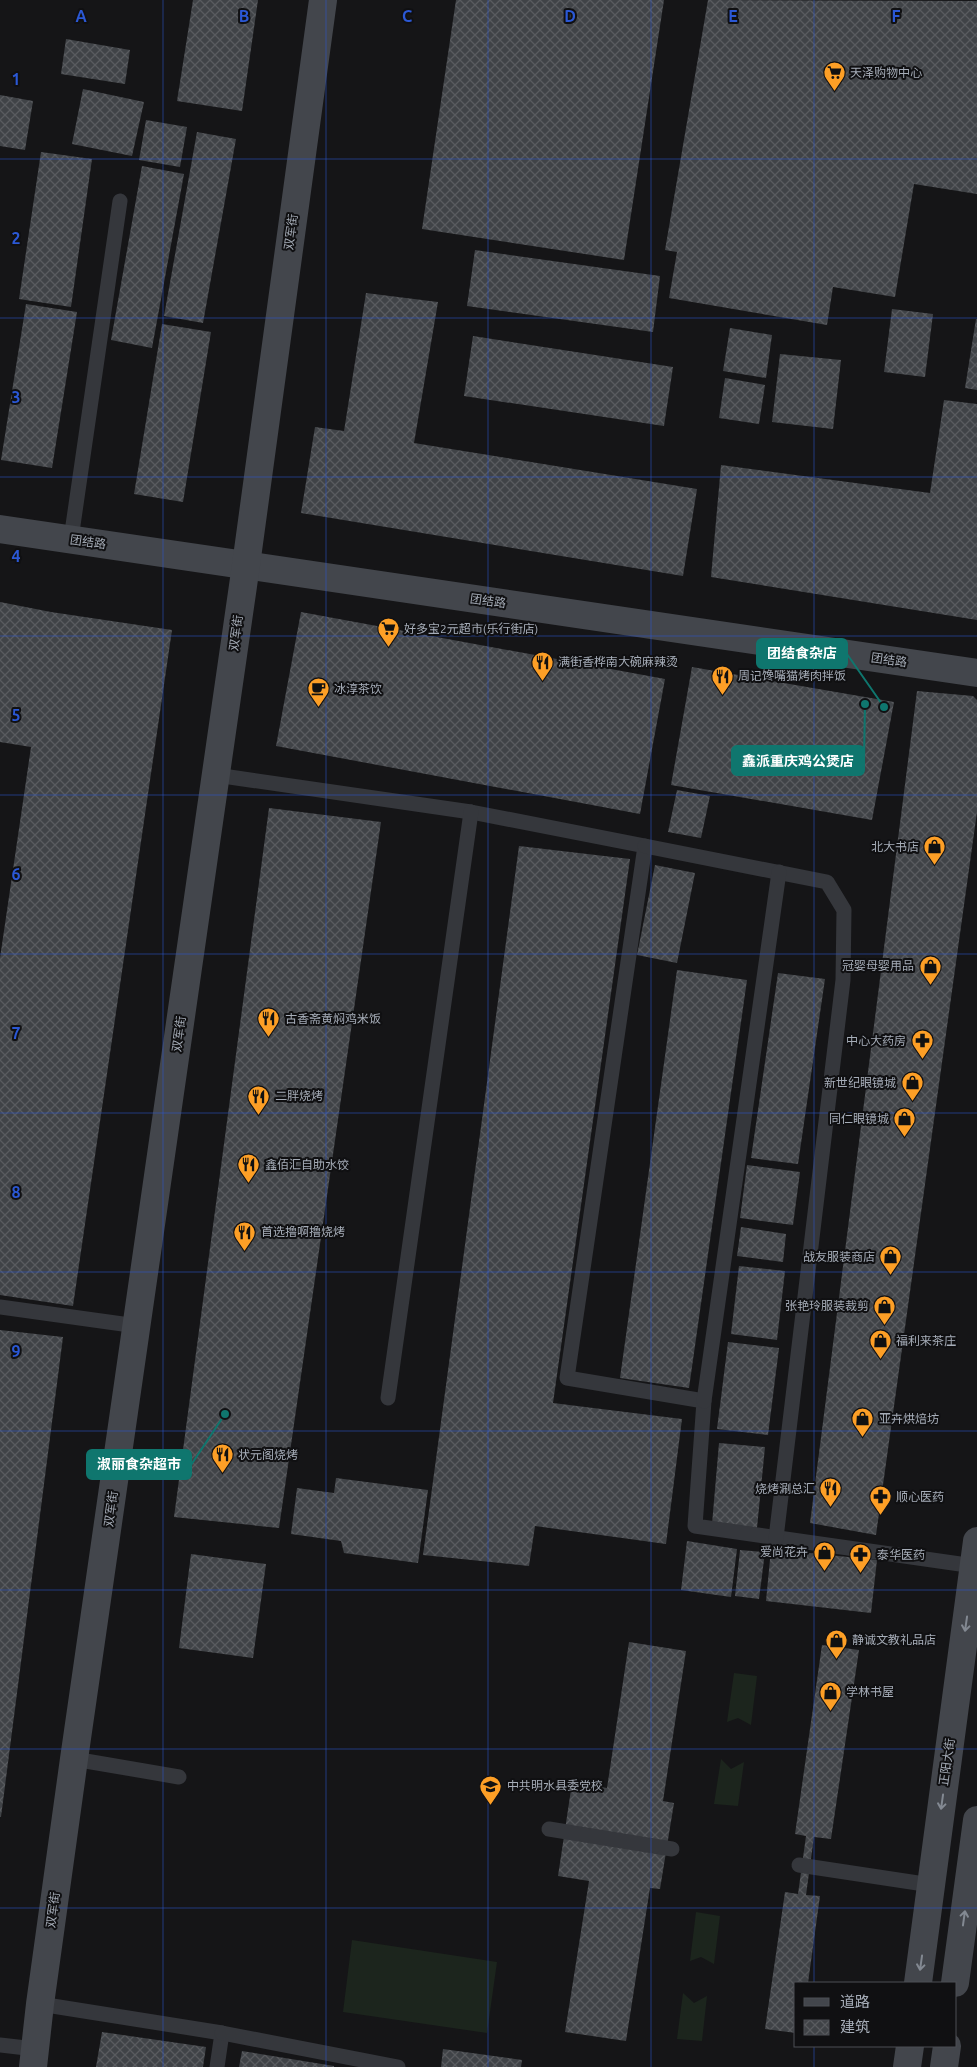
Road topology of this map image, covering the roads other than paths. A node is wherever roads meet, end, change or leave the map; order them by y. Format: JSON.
{"nodes":[{"id":1,"x":322,"y":0,"type":"edge"},
{"id":2,"x":120,"y":201,"type":"dead end"},
{"id":3,"x":0,"y":529,"type":"edge"},
{"id":4,"x":71,"y":539,"type":"junction"},
{"id":5,"x":246,"y":565,"type":"junction"},
{"id":6,"x":977,"y":673,"type":"edge"},
{"id":7,"x":216,"y":775,"type":"junction"},
{"id":8,"x":471,"y":812,"type":"junction"},
{"id":9,"x":644,"y":846,"type":"junction"},
{"id":10,"x":779,"y":872,"type":"junction"},
{"id":11,"x":0,"y":1307,"type":"edge"},
{"id":12,"x":137,"y":1326,"type":"junction"},
{"id":13,"x":388,"y":1398,"type":"dead end"},
{"id":14,"x":704,"y":1401,"type":"junction"},
{"id":15,"x":776,"y":1538,"type":"junction"},
{"id":16,"x":975,"y":1553,"type":"edge"},
{"id":17,"x":74,"y":1759,"type":"junction"},
{"id":18,"x":179,"y":1777,"type":"dead end"},
{"id":19,"x":977,"y":1820,"type":"edge"},
{"id":20,"x":549,"y":1829,"type":"dead end"},
{"id":21,"x":672,"y":1849,"type":"dead end"},
{"id":22,"x":799,"y":1865,"type":"dead end"},
{"id":23,"x":931,"y":1885,"type":"junction"},
{"id":24,"x":918,"y":1982,"type":"edge"},
{"id":25,"x":955,"y":1982,"type":"edge"},
{"id":26,"x":40,"y":2004,"type":"junction"},
{"id":27,"x":222,"y":2033,"type":"junction"},
{"id":28,"x":0,"y":2045,"type":"edge"},
{"id":29,"x":910,"y":2047,"type":"edge"},
{"id":30,"x":947,"y":2047,"type":"edge"},
{"id":31,"x":34,"y":2058,"type":"edge"},
{"id":32,"x":217,"y":2067,"type":"edge"},
{"id":33,"x":398,"y":2067,"type":"edge"},
{"id":34,"x":907,"y":2067,"type":"edge"},
{"id":35,"x":944,"y":2067,"type":"edge"}],
"edges":[{"from":1,"to":5,"type":"street","name":"双军街"},
{"from":2,"to":4,"type":"lane"},
{"from":3,"to":4,"type":"street","name":"团结路"},
{"from":4,"to":5,"type":"street","name":"团结路"},
{"from":5,"to":6,"type":"street","name":"团结路"},
{"from":5,"to":7,"type":"street","name":"双军街"},
{"from":7,"to":8,"type":"lane"},
{"from":7,"to":12,"type":"street","name":"双军街"},
{"from":8,"to":9,"type":"lane"},
{"from":8,"to":13,"type":"lane"},
{"from":9,"to":10,"type":"lane"},
{"from":9,"to":14,"type":"lane"},
{"from":10,"to":14,"type":"lane"},
{"from":10,"to":15,"type":"lane"},
{"from":11,"to":12,"type":"lane"},
{"from":12,"to":17,"type":"street","name":"双军街"},
{"from":14,"to":15,"type":"lane"},
{"from":15,"to":16,"type":"lane"},
{"from":16,"to":23,"type":"street","name":"正阳大街","one_way":true},
{"from":17,"to":18,"type":"lane"},
{"from":17,"to":26,"type":"street","name":"双军街"},
{"from":25,"to":19,"type":"street","one_way":true},
{"from":20,"to":21,"type":"lane"},
{"from":22,"to":23,"type":"lane"},
{"from":23,"to":24,"type":"street","name":"正阳大街","one_way":true},
{"from":26,"to":27,"type":"lane"},
{"from":26,"to":31,"type":"street","name":"双军街"},
{"from":27,"to":32,"type":"lane"},
{"from":27,"to":33,"type":"lane"},
{"from":28,"to":31,"type":"lane"},
{"from":29,"to":34,"type":"street"},
{"from":30,"to":35,"type":"street"}]}
